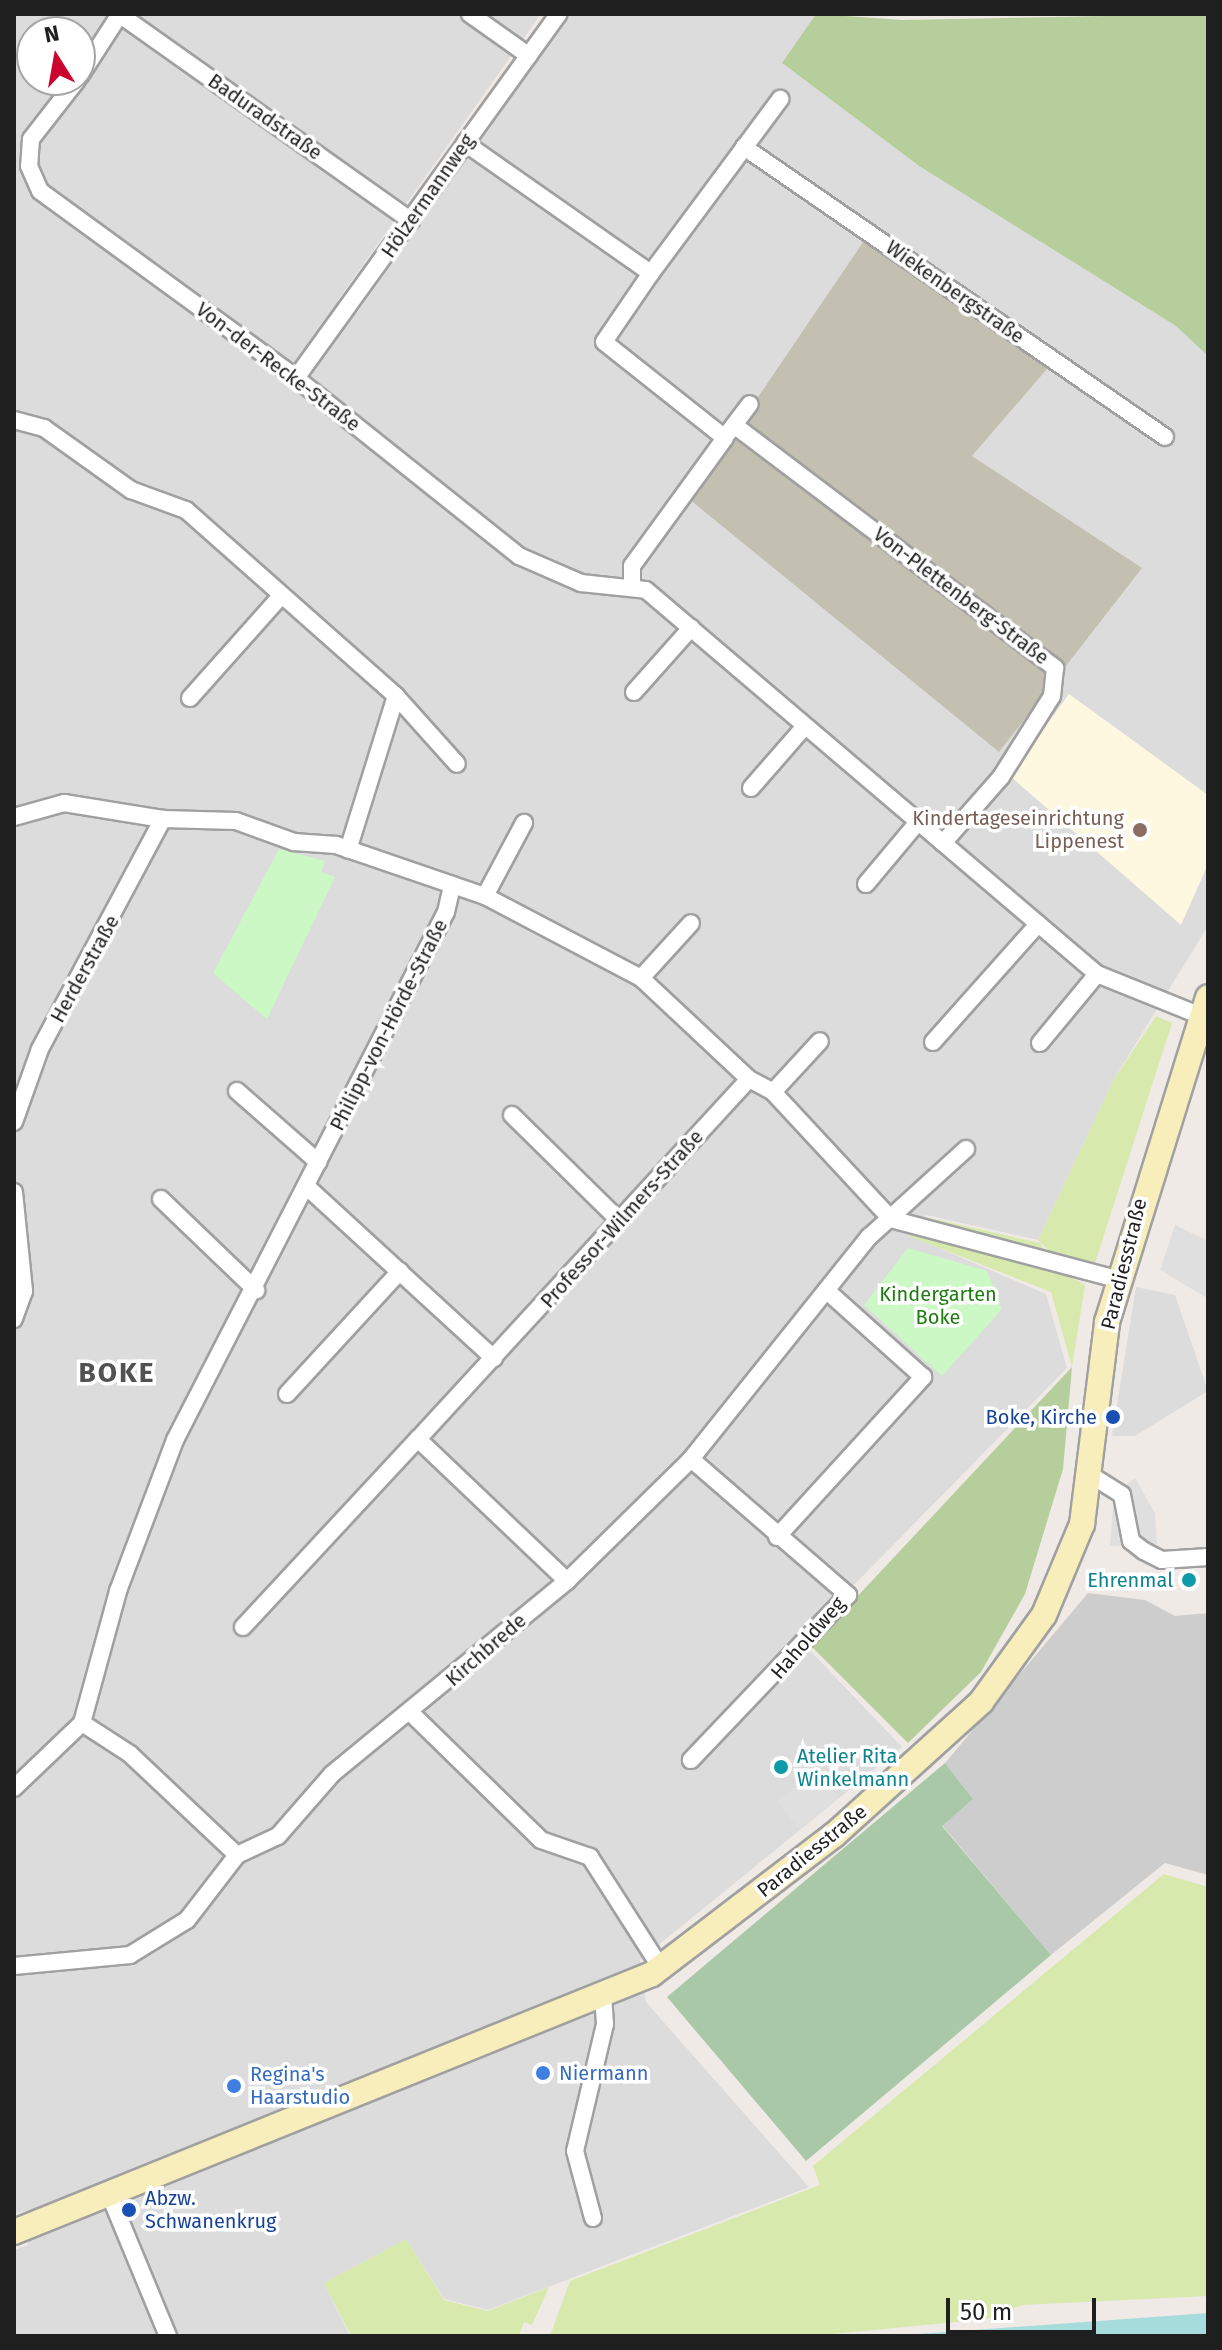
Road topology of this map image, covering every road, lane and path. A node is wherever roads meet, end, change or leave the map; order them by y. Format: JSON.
{"nodes":[{"id":1,"x":120,"y":14,"type":"edge"},
{"id":2,"x":470,"y":14,"type":"edge"},
{"id":3,"x":559,"y":14,"type":"edge"},
{"id":4,"x":96,"y":51,"type":"edge"},
{"id":5,"x":529,"y":56,"type":"junction"},
{"id":6,"x":64,"y":96,"type":"edge"},
{"id":7,"x":780,"y":99,"type":"dead end"},
{"id":8,"x":465,"y":143,"type":"junction"},
{"id":9,"x":744,"y":147,"type":"junction"},
{"id":10,"x":411,"y":221,"type":"junction"},
{"id":11,"x":651,"y":273,"type":"junction"},
{"id":12,"x":296,"y":378,"type":"junction"},
{"id":13,"x":750,"y":404,"type":"dead end"},
{"id":14,"x":14,"y":420,"type":"edge"},
{"id":15,"x":729,"y":431,"type":"junction"},
{"id":16,"x":1165,"y":437,"type":"dead end"},
{"id":17,"x":632,"y":584,"type":"junction"},
{"id":18,"x":279,"y":598,"type":"junction"},
{"id":19,"x":691,"y":628,"type":"junction"},
{"id":20,"x":634,"y":692,"type":"dead end"},
{"id":21,"x":396,"y":696,"type":"junction"},
{"id":22,"x":190,"y":698,"type":"dead end"},
{"id":23,"x":805,"y":726,"type":"junction"},
{"id":24,"x":457,"y":764,"type":"dead end"},
{"id":25,"x":751,"y":788,"type":"dead end"},
{"id":26,"x":14,"y":817,"type":"edge"},
{"id":27,"x":163,"y":819,"type":"junction"},
{"id":28,"x":918,"y":822,"type":"junction"},
{"id":29,"x":524,"y":823,"type":"dead end"},
{"id":30,"x":943,"y":843,"type":"junction"},
{"id":31,"x":348,"y":850,"type":"junction"},
{"id":32,"x":866,"y":884,"type":"dead end"},
{"id":33,"x":452,"y":885,"type":"junction"},
{"id":34,"x":485,"y":896,"type":"junction"},
{"id":35,"x":691,"y":923,"type":"dead end"},
{"id":36,"x":1038,"y":924,"type":"junction"},
{"id":37,"x":1097,"y":974,"type":"junction"},
{"id":38,"x":641,"y":978,"type":"junction"},
{"id":39,"x":1204,"y":1006,"type":"edge"},
{"id":40,"x":820,"y":1041,"type":"dead end"},
{"id":41,"x":933,"y":1042,"type":"dead end"},
{"id":42,"x":1040,"y":1043,"type":"dead end"},
{"id":43,"x":749,"y":1079,"type":"junction"},
{"id":44,"x":237,"y":1091,"type":"dead end"},
{"id":45,"x":773,"y":1092,"type":"junction"},
{"id":46,"x":512,"y":1115,"type":"dead end"},
{"id":47,"x":14,"y":1122,"type":"edge"},
{"id":48,"x":966,"y":1149,"type":"dead end"},
{"id":49,"x":318,"y":1162,"type":"junction"},
{"id":50,"x":306,"y":1186,"type":"junction"},
{"id":51,"x":14,"y":1192,"type":"edge"},
{"id":52,"x":161,"y":1199,"type":"dead end"},
{"id":53,"x":891,"y":1219,"type":"junction"},
{"id":54,"x":620,"y":1221,"type":"junction"},
{"id":55,"x":400,"y":1271,"type":"junction"},
{"id":56,"x":1117,"y":1279,"type":"junction"},
{"id":57,"x":256,"y":1290,"type":"junction"},
{"id":58,"x":826,"y":1290,"type":"junction"},
{"id":59,"x":14,"y":1319,"type":"edge"},
{"id":60,"x":494,"y":1358,"type":"junction"},
{"id":61,"x":287,"y":1394,"type":"dead end"},
{"id":62,"x":418,"y":1439,"type":"junction"},
{"id":63,"x":691,"y":1459,"type":"junction"},
{"id":64,"x":1089,"y":1474,"type":"junction"},
{"id":65,"x":777,"y":1537,"type":"junction"},
{"id":66,"x":1208,"y":1557,"type":"edge"},
{"id":67,"x":567,"y":1581,"type":"junction"},
{"id":68,"x":243,"y":1627,"type":"dead end"},
{"id":69,"x":412,"y":1714,"type":"junction"},
{"id":70,"x":82,"y":1723,"type":"junction"},
{"id":71,"x":691,"y":1760,"type":"dead end"},
{"id":72,"x":14,"y":1788,"type":"edge"},
{"id":73,"x":237,"y":1855,"type":"junction"},
{"id":74,"x":14,"y":1966,"type":"edge"},
{"id":75,"x":661,"y":1968,"type":"junction"},
{"id":76,"x":603,"y":1997,"type":"junction"},
{"id":77,"x":110,"y":2196,"type":"junction"},
{"id":78,"x":593,"y":2218,"type":"dead end"},
{"id":79,"x":14,"y":2232,"type":"edge"},
{"id":80,"x":168,"y":2336,"type":"edge"}],
"edges":[{"from":1,"to":4,"type":"street","name":"Von-der-Recke-Straße"},
{"from":1,"to":10,"type":"street","name":"Baduradstraße"},
{"from":2,"to":5,"type":"street"},
{"from":3,"to":5,"type":"street","name":"Hölzermannweg"},
{"from":5,"to":8,"type":"street","name":"Hölzermannweg"},
{"from":6,"to":12,"type":"street","name":"Von-der-Recke-Straße"},
{"from":7,"to":9,"type":"street"},
{"from":8,"to":10,"type":"street","name":"Hölzermannweg"},
{"from":8,"to":11,"type":"street"},
{"from":9,"to":11,"type":"street"},
{"from":9,"to":16,"type":"street","name":"Wiekenbergstraße"},
{"from":10,"to":12,"type":"street","name":"Hölzermannweg"},
{"from":11,"to":15,"type":"street"},
{"from":12,"to":17,"type":"street","name":"Von-der-Recke-Straße"},
{"from":13,"to":15,"type":"street"},
{"from":14,"to":18,"type":"street"},
{"from":15,"to":17,"type":"street"},
{"from":15,"to":30,"type":"street","name":"Von-Plettenberg-Straße"},
{"from":17,"to":19,"type":"street"},
{"from":18,"to":21,"type":"street"},
{"from":18,"to":22,"type":"street"},
{"from":19,"to":20,"type":"street"},
{"from":19,"to":23,"type":"street"},
{"from":21,"to":24,"type":"street"},
{"from":21,"to":31,"type":"street"},
{"from":23,"to":25,"type":"street"},
{"from":23,"to":28,"type":"street"},
{"from":26,"to":27,"type":"street"},
{"from":27,"to":31,"type":"street"},
{"from":27,"to":47,"type":"street","name":"Herderstraße"},
{"from":28,"to":30,"type":"street"},
{"from":28,"to":32,"type":"street"},
{"from":29,"to":34,"type":"street"},
{"from":30,"to":36,"type":"street"},
{"from":31,"to":33,"type":"street"},
{"from":33,"to":34,"type":"street"},
{"from":33,"to":49,"type":"street","name":"Philipp-von-Hörde-Straße"},
{"from":34,"to":38,"type":"street"},
{"from":35,"to":38,"type":"street"},
{"from":36,"to":37,"type":"street"},
{"from":36,"to":41,"type":"street"},
{"from":37,"to":39,"type":"street"},
{"from":37,"to":42,"type":"street"},
{"from":38,"to":43,"type":"street"},
{"from":39,"to":56,"type":"main road","name":"Paradiesstraße"},
{"from":40,"to":45,"type":"street"},
{"from":43,"to":45,"type":"street"},
{"from":43,"to":54,"type":"street","name":"Professor-Wilmers-Straße"},
{"from":44,"to":49,"type":"street"},
{"from":45,"to":53,"type":"street"},
{"from":46,"to":54,"type":"street"},
{"from":48,"to":53,"type":"street","name":"Kirchbrede"},
{"from":49,"to":50,"type":"street","name":"Philipp-von-Hörde-Straße"},
{"from":50,"to":55,"type":"street"},
{"from":50,"to":57,"type":"street","name":"Philipp-von-Hörde-Straße"},
{"from":51,"to":59,"type":"street"},
{"from":52,"to":57,"type":"street"},
{"from":53,"to":56,"type":"street"},
{"from":53,"to":58,"type":"street","name":"Kirchbrede"},
{"from":54,"to":60,"type":"street","name":"Professor-Wilmers-Straße"},
{"from":55,"to":60,"type":"street"},
{"from":55,"to":61,"type":"street"},
{"from":56,"to":64,"type":"main road","name":"Paradiesstraße"},
{"from":57,"to":70,"type":"street","name":"Philipp-von-Hörde-Straße"},
{"from":58,"to":63,"type":"street","name":"Kirchbrede"},
{"from":58,"to":65,"type":"street"},
{"from":60,"to":62,"type":"street","name":"Professor-Wilmers-Straße"},
{"from":62,"to":67,"type":"street"},
{"from":62,"to":68,"type":"street","name":"Professor-Wilmers-Straße"},
{"from":63,"to":65,"type":"street","name":"Haholdweg"},
{"from":63,"to":67,"type":"street","name":"Kirchbrede"},
{"from":64,"to":66,"type":"street"},
{"from":64,"to":75,"type":"main road","name":"Paradiesstraße"},
{"from":65,"to":71,"type":"street","name":"Haholdweg"},
{"from":67,"to":69,"type":"street","name":"Kirchbrede"},
{"from":69,"to":73,"type":"street","name":"Kirchbrede"},
{"from":69,"to":75,"type":"street"},
{"from":70,"to":72,"type":"street","name":"Philipp-von-Hörde-Straße"},
{"from":70,"to":73,"type":"street"},
{"from":73,"to":74,"type":"street","name":"Kirchbrede"},
{"from":75,"to":76,"type":"main road","name":"Paradiesstraße"},
{"from":76,"to":77,"type":"main road","name":"Paradiesstraße"},
{"from":76,"to":78,"type":"street"},
{"from":77,"to":79,"type":"main road","name":"Paradiesstraße"},
{"from":77,"to":80,"type":"street"}]}
